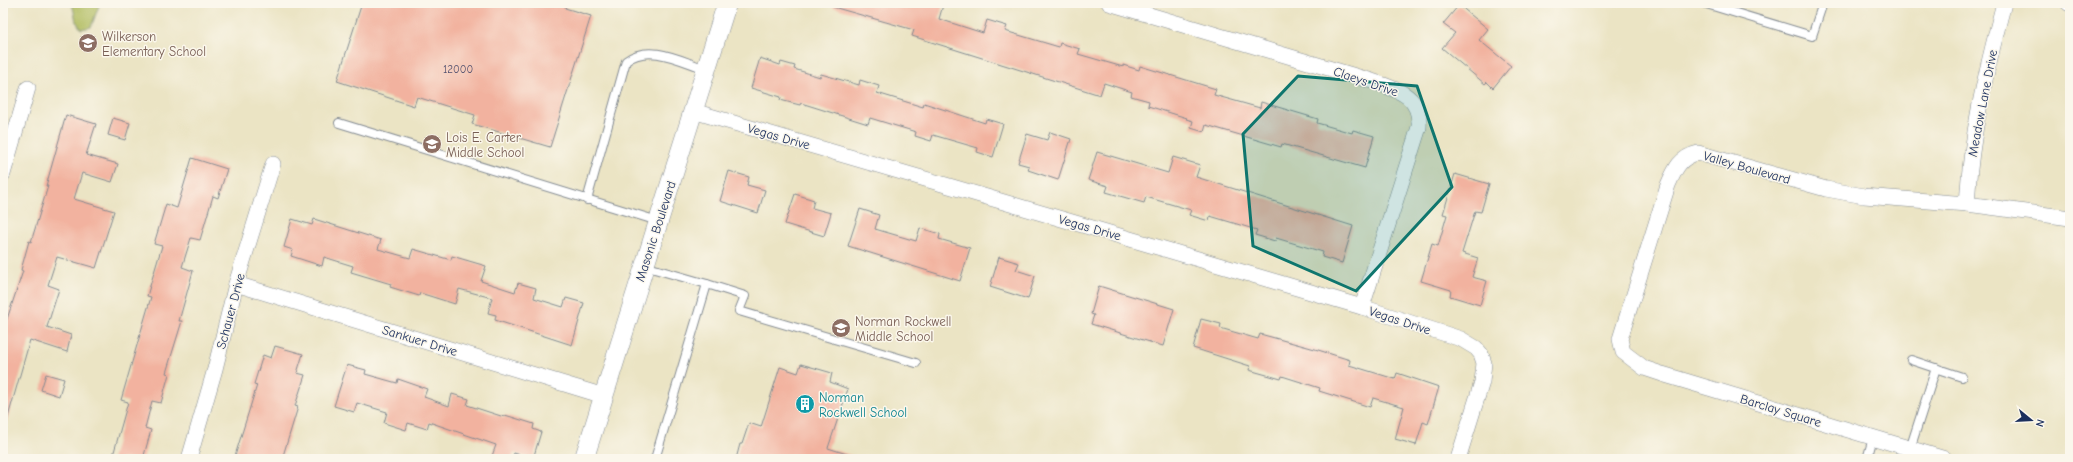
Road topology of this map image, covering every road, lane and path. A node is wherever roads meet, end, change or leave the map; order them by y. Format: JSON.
{"nodes":[{"id":1,"x":727,"y":3,"type":"edge"},
{"id":2,"x":1109,"y":3,"type":"edge"},
{"id":3,"x":1703,"y":3,"type":"edge"},
{"id":4,"x":1823,"y":3,"type":"edge"},
{"id":5,"x":2004,"y":3,"type":"edge"},
{"id":6,"x":706,"y":69,"type":"junction"},
{"id":7,"x":28,"y":88,"type":"dead end"},
{"id":8,"x":693,"y":111,"type":"junction"},
{"id":9,"x":339,"y":123,"type":"dead end"},
{"id":10,"x":273,"y":164,"type":"dead end"},
{"id":11,"x":3,"y":174,"type":"edge"},
{"id":12,"x":587,"y":200,"type":"junction"},
{"id":13,"x":1967,"y":204,"type":"junction"},
{"id":14,"x":2070,"y":218,"type":"edge"},
{"id":15,"x":658,"y":221,"type":"junction"},
{"id":16,"x":644,"y":265,"type":"junction"},
{"id":17,"x":236,"y":284,"type":"junction"},
{"id":18,"x":708,"y":284,"type":"junction"},
{"id":19,"x":1362,"y":307,"type":"junction"},
{"id":20,"x":1623,"y":352,"type":"joint"},
{"id":21,"x":1911,"y":360,"type":"dead end"},
{"id":22,"x":916,"y":363,"type":"dead end"},
{"id":23,"x":1936,"y":368,"type":"junction"},
{"id":24,"x":1962,"y":377,"type":"dead end"},
{"id":25,"x":604,"y":396,"type":"junction"},
{"id":26,"x":1873,"y":438,"type":"junction"},
{"id":27,"x":1910,"y":449,"type":"junction"},
{"id":28,"x":189,"y":459,"type":"edge"},
{"id":29,"x":584,"y":459,"type":"edge"},
{"id":30,"x":655,"y":459,"type":"edge"},
{"id":31,"x":1458,"y":459,"type":"edge"},
{"id":32,"x":1867,"y":459,"type":"edge"},
{"id":33,"x":1945,"y":459,"type":"edge"}],
"edges":[{"from":1,"to":6,"type":"street","name":"Masonic Boulevard"},
{"from":2,"to":19,"type":"street","name":"Claeys Drive"},
{"from":3,"to":4,"type":"lane"},
{"from":5,"to":13,"type":"street","name":"Meadow Lane Drive"},
{"from":6,"to":8,"type":"street","name":"Masonic Boulevard"},
{"from":6,"to":12,"type":"lane"},
{"from":7,"to":11,"type":"street"},
{"from":8,"to":15,"type":"street","name":"Masonic Boulevard"},
{"from":8,"to":19,"type":"street","name":"Vegas Drive"},
{"from":9,"to":12,"type":"lane"},
{"from":10,"to":17,"type":"street","name":"Schauer Drive"},
{"from":12,"to":15,"type":"lane"},
{"from":13,"to":14,"type":"street","name":"Valley Boulevard"},
{"from":13,"to":20,"type":"street","name":"Valley Boulevard"},
{"from":15,"to":16,"type":"street","name":"Masonic Boulevard"},
{"from":16,"to":18,"type":"lane"},
{"from":16,"to":25,"type":"street","name":"Masonic Boulevard"},
{"from":17,"to":25,"type":"street","name":"Sankuer Drive"},
{"from":17,"to":28,"type":"street","name":"Schauer Drive"},
{"from":18,"to":22,"type":"lane"},
{"from":18,"to":30,"type":"lane"},
{"from":19,"to":31,"type":"street","name":"Vegas Drive"},
{"from":20,"to":26,"type":"street","name":"Barclay Square"},
{"from":21,"to":23,"type":"lane"},
{"from":23,"to":24,"type":"lane"},
{"from":23,"to":27,"type":"lane"},
{"from":25,"to":29,"type":"street","name":"Masonic Boulevard"},
{"from":26,"to":27,"type":"street","name":"Barclay Square"},
{"from":26,"to":32,"type":"lane"},
{"from":27,"to":33,"type":"street","name":"Barclay Square"}]}
